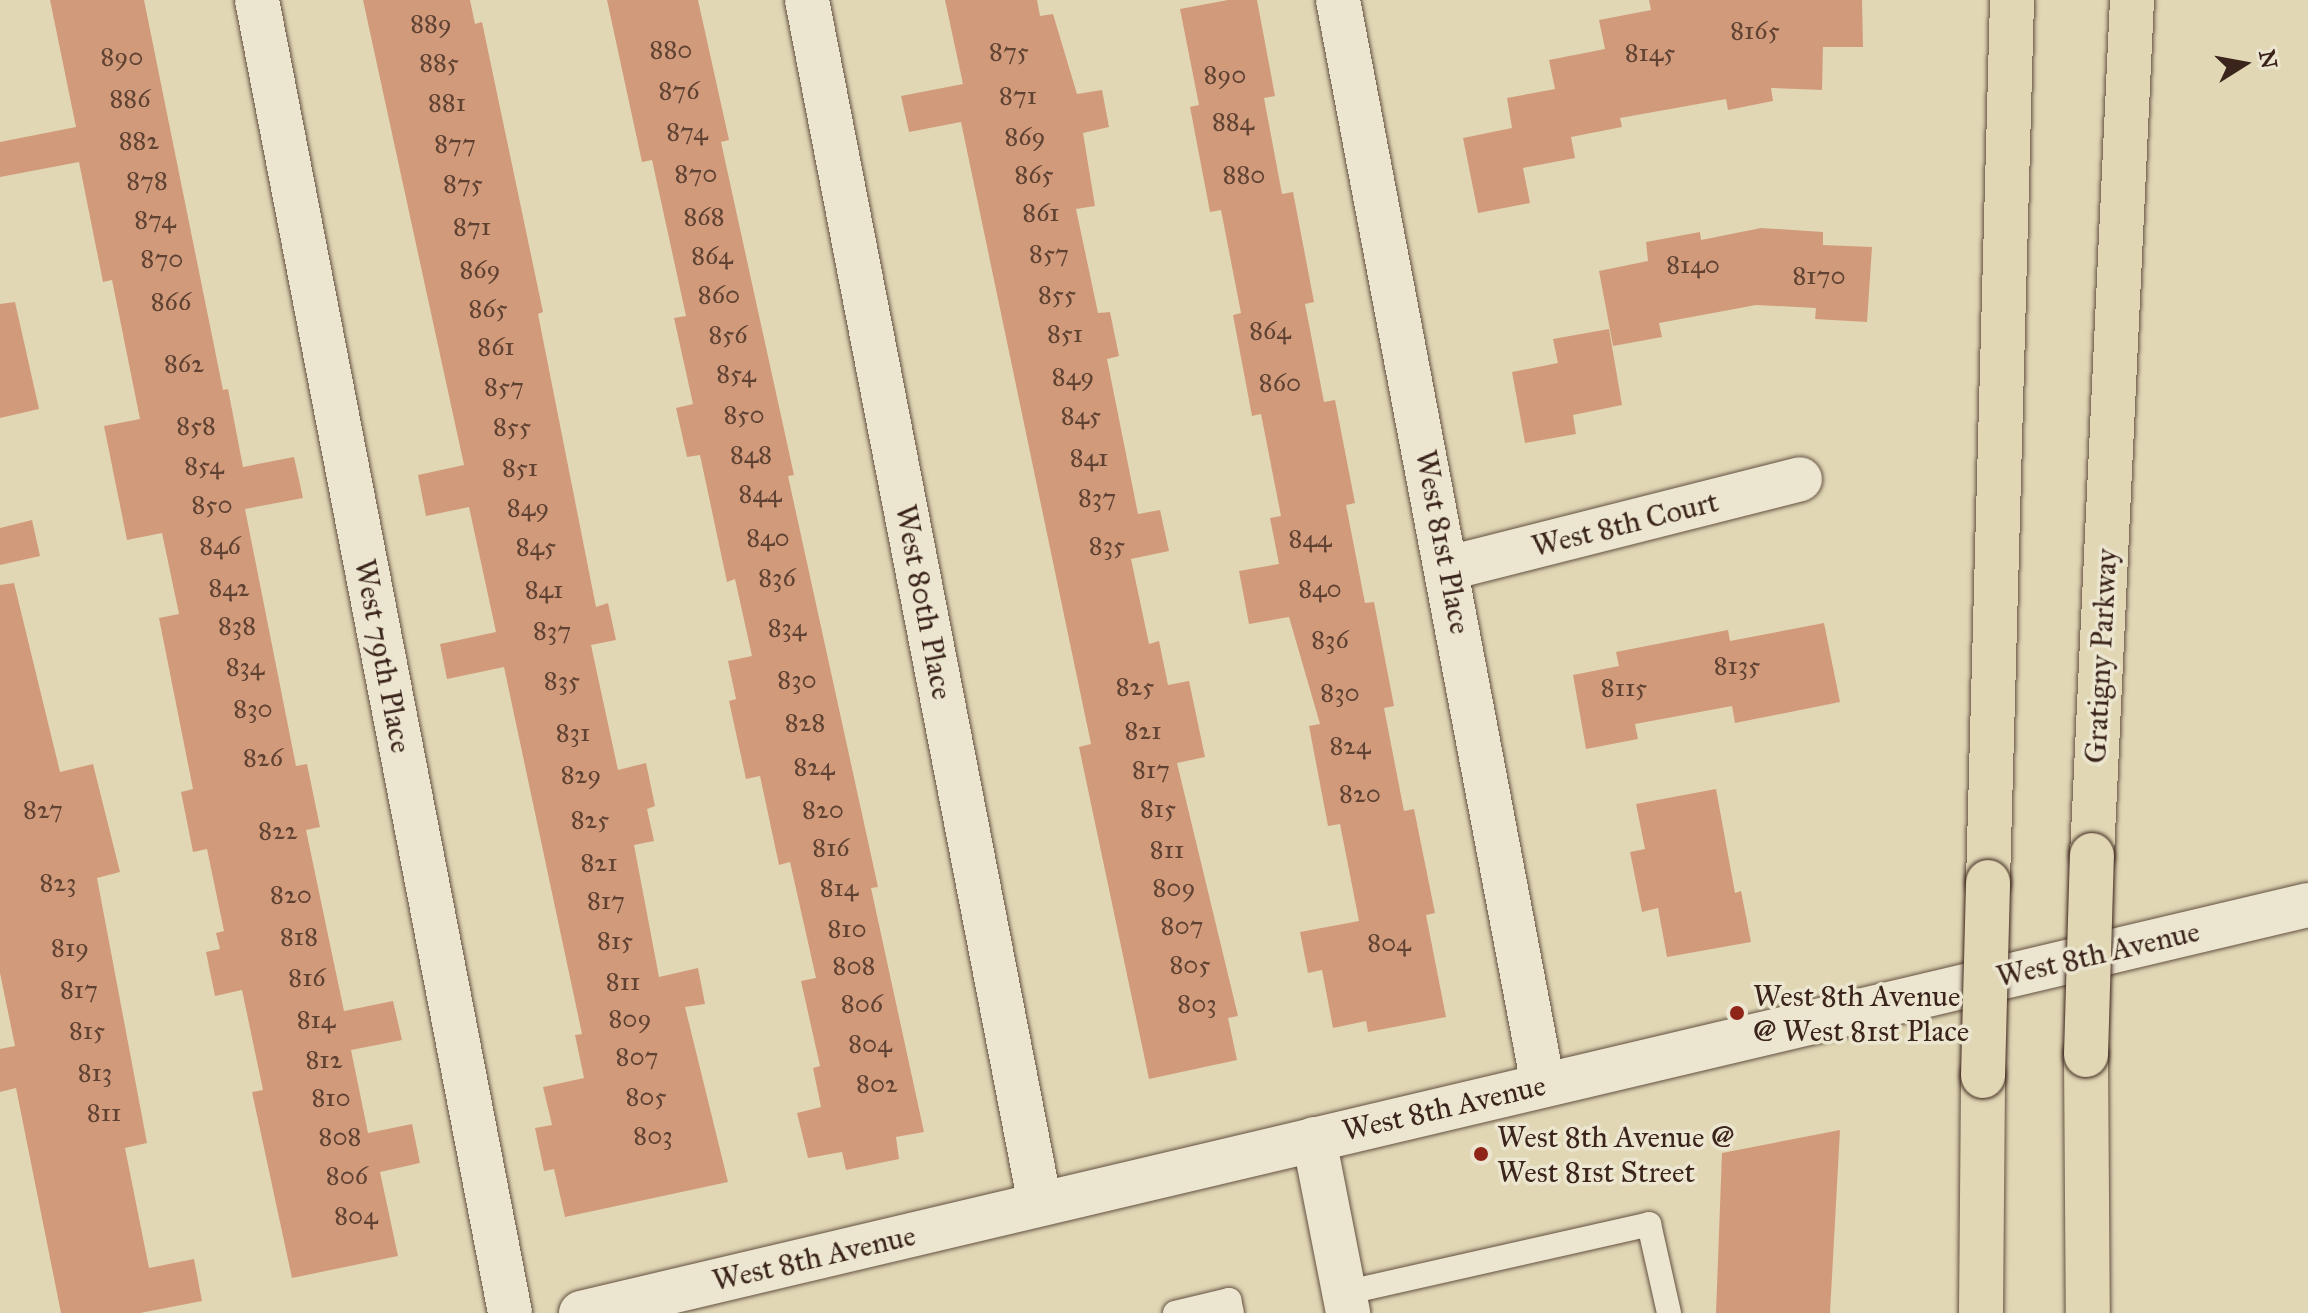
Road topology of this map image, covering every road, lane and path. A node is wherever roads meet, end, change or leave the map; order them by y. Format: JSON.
{"nodes":[{"id":1,"x":257,"y":0,"type":"edge"},
{"id":2,"x":807,"y":0,"type":"edge"},
{"id":3,"x":1338,"y":0,"type":"edge"},
{"id":4,"x":2012,"y":0,"type":"edge"},
{"id":5,"x":2132,"y":0,"type":"edge"},
{"id":6,"x":1800,"y":479,"type":"dead end"},
{"id":7,"x":1449,"y":568,"type":"junction"},
{"id":8,"x":2308,"y":905,"type":"edge"},
{"id":9,"x":1543,"y":1085,"type":"junction"},
{"id":10,"x":1314,"y":1139,"type":"junction"},
{"id":11,"x":1040,"y":1204,"type":"junction"},
{"id":12,"x":1346,"y":1303,"type":"edge"},
{"id":13,"x":646,"y":1305,"type":"edge"},
{"id":14,"x":510,"y":1313,"type":"edge"},
{"id":15,"x":581,"y":1313,"type":"edge"},
{"id":16,"x":1175,"y":1313,"type":"edge"},
{"id":17,"x":1232,"y":1313,"type":"edge"},
{"id":18,"x":1669,"y":1313,"type":"edge"},
{"id":19,"x":1981,"y":1313,"type":"edge"},
{"id":20,"x":2088,"y":1313,"type":"edge"}],
"edges":[{"from":1,"to":14,"type":"street","name":"West 79th Place"},
{"from":2,"to":11,"type":"street","name":"West 80th Place"},
{"from":3,"to":7,"type":"street","name":"West 81st Place"},
{"from":4,"to":19,"type":"highway","bridge":true},
{"from":5,"to":20,"type":"highway","name":"Gratigny Parkway","bridge":true},
{"from":6,"to":7,"type":"street","name":"West 8th Court"},
{"from":7,"to":9,"type":"street","name":"West 81st Place"},
{"from":8,"to":9,"type":"street","name":"West 8th Avenue"},
{"from":9,"to":10,"type":"street","name":"West 8th Avenue"},
{"from":10,"to":11,"type":"street","name":"West 8th Avenue"},
{"from":10,"to":12,"type":"street"},
{"from":11,"to":13,"type":"street","name":"West 8th Avenue"},
{"from":12,"to":18,"type":"lane"},
{"from":13,"to":15,"type":"street","name":"West 8th Avenue"},
{"from":16,"to":17,"type":"lane"}]}
